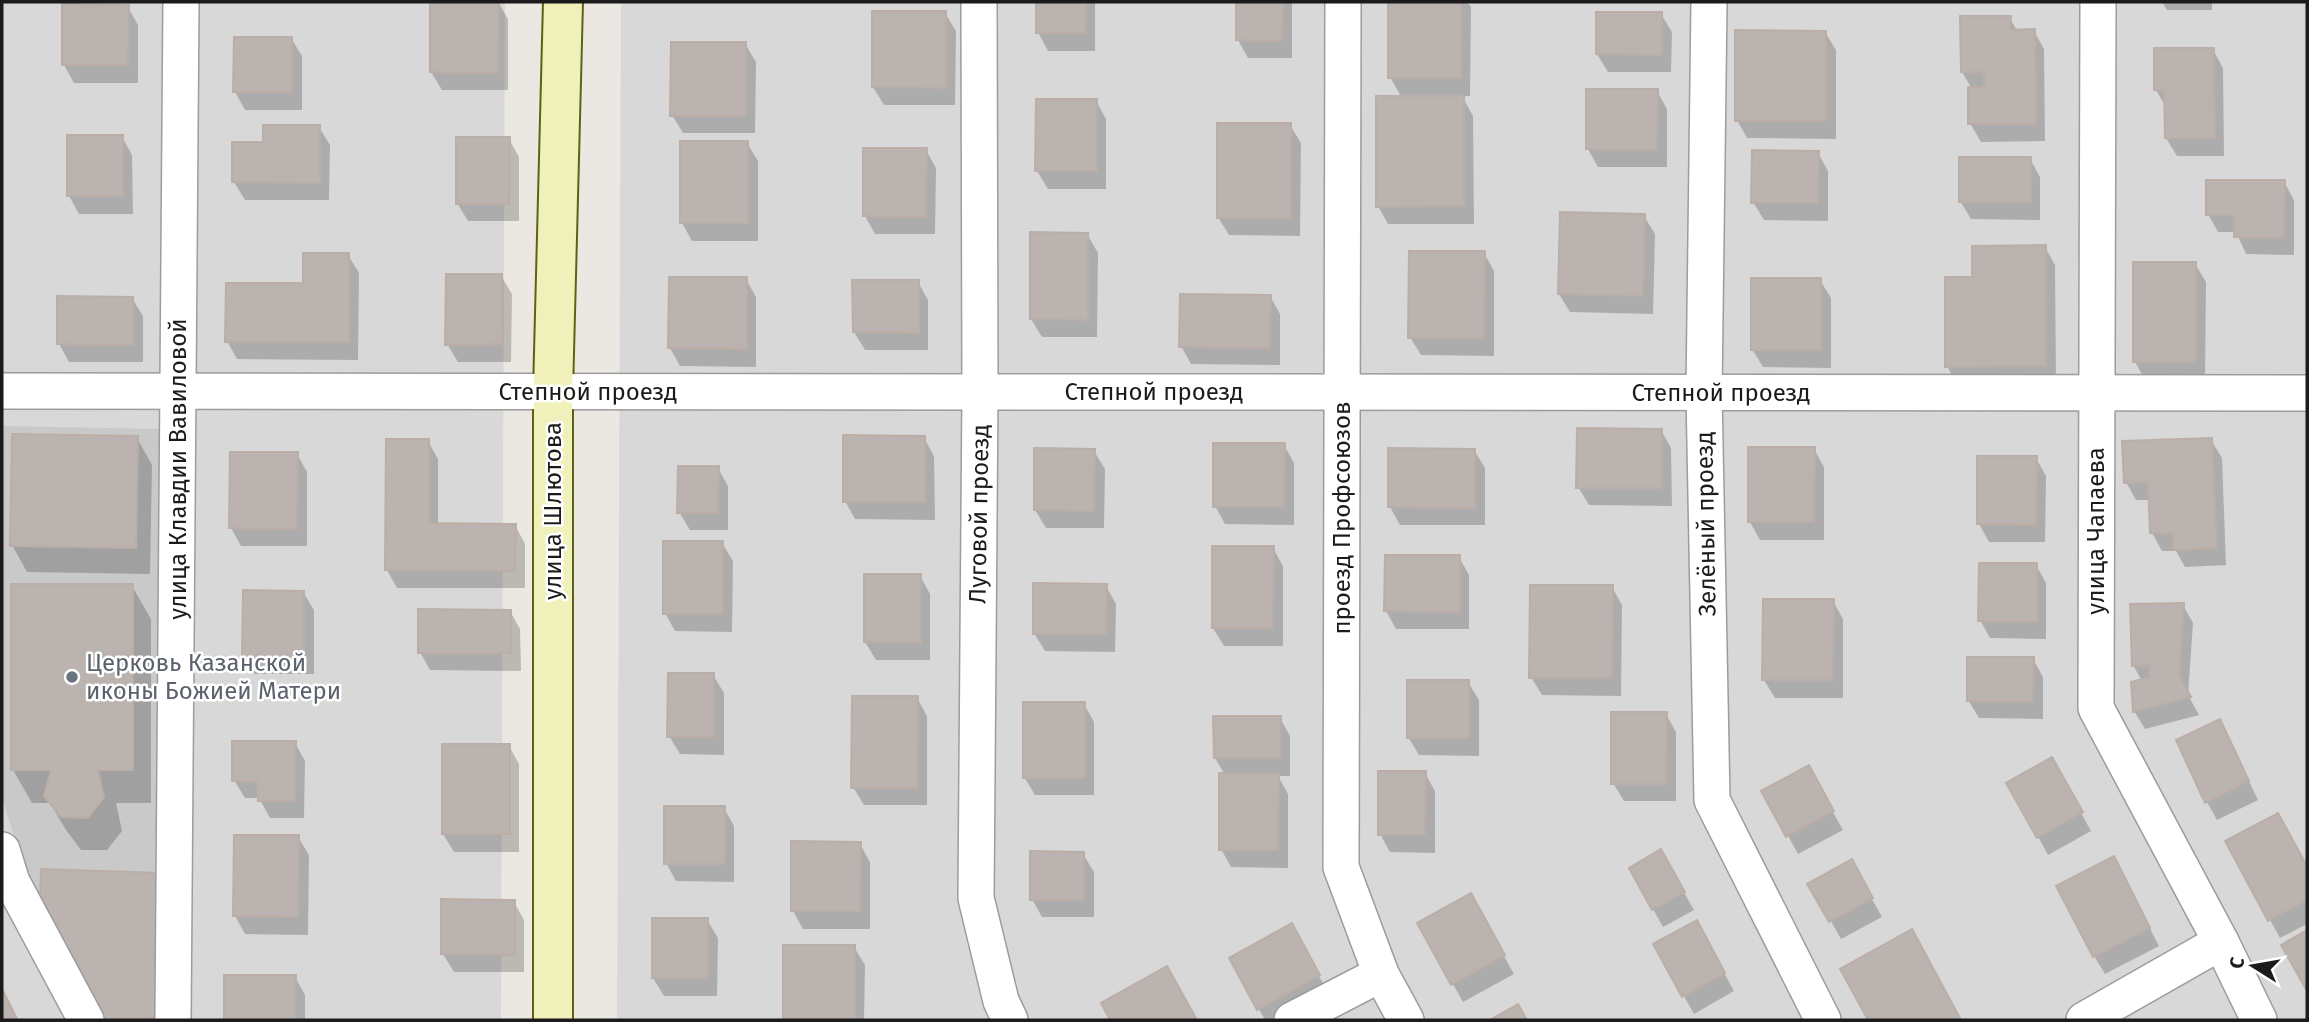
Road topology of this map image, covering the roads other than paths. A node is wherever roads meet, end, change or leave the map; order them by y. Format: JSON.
{"nodes":[{"id":1,"x":180,"y":2,"type":"edge"},
{"id":2,"x":563,"y":2,"type":"edge"},
{"id":3,"x":979,"y":2,"type":"edge"},
{"id":4,"x":1343,"y":2,"type":"edge"},
{"id":5,"x":1709,"y":2,"type":"edge"},
{"id":6,"x":2098,"y":2,"type":"edge"},
{"id":7,"x":2,"y":391,"type":"edge"},
{"id":8,"x":179,"y":392,"type":"junction"},
{"id":9,"x":553,"y":392,"type":"junction"},
{"id":10,"x":981,"y":392,"type":"junction"},
{"id":11,"x":1343,"y":393,"type":"junction"},
{"id":12,"x":1704,"y":393,"type":"junction"},
{"id":13,"x":2096,"y":393,"type":"junction"},
{"id":14,"x":2307,"y":393,"type":"edge"},
{"id":15,"x":2,"y":850,"type":"edge"},
{"id":16,"x":2221,"y":942,"type":"junction"},
{"id":17,"x":1381,"y":974,"type":"junction"},
{"id":18,"x":86,"y":1020,"type":"edge"},
{"id":19,"x":173,"y":1020,"type":"edge"},
{"id":20,"x":553,"y":1020,"type":"edge"},
{"id":21,"x":1010,"y":1020,"type":"edge"},
{"id":22,"x":1292,"y":1020,"type":"edge"},
{"id":23,"x":1406,"y":1020,"type":"edge"},
{"id":24,"x":1823,"y":1020,"type":"edge"},
{"id":25,"x":2084,"y":1020,"type":"edge"},
{"id":26,"x":2259,"y":1020,"type":"edge"}],
"edges":[{"from":1,"to":8,"type":"street","name":"улица Клавдии Вавиловой"},
{"from":2,"to":9,"type":"main road","name":"улица Шлютова"},
{"from":3,"to":10,"type":"street","name":"Луговой проезд"},
{"from":4,"to":11,"type":"street","name":"проезд Профсоюзов"},
{"from":5,"to":12,"type":"street","name":"Зелёный проезд"},
{"from":6,"to":13,"type":"street","name":"улица Чапаева"},
{"from":7,"to":8,"type":"street","name":"Степной проезд"},
{"from":8,"to":9,"type":"street","name":"Степной проезд"},
{"from":8,"to":19,"type":"street","name":"улица Клавдии Вавиловой"},
{"from":9,"to":10,"type":"street","name":"Степной проезд"},
{"from":9,"to":20,"type":"main road","name":"улица Шлютова"},
{"from":10,"to":11,"type":"street","name":"Степной проезд"},
{"from":10,"to":21,"type":"street","name":"Луговой проезд"},
{"from":11,"to":12,"type":"street","name":"Степной проезд"},
{"from":11,"to":17,"type":"street","name":"проезд Профсоюзов"},
{"from":12,"to":13,"type":"street","name":"Степной проезд"},
{"from":12,"to":24,"type":"street","name":"Зелёный проезд"},
{"from":13,"to":14,"type":"street","name":"Степной проезд"},
{"from":13,"to":16,"type":"street","name":"улица Чапаева"},
{"from":15,"to":18,"type":"street"},
{"from":16,"to":25,"type":"street"},
{"from":16,"to":26,"type":"street","name":"улица Чапаева"},
{"from":17,"to":22,"type":"street"},
{"from":17,"to":23,"type":"street","name":"проезд Профсоюзов"}]}
